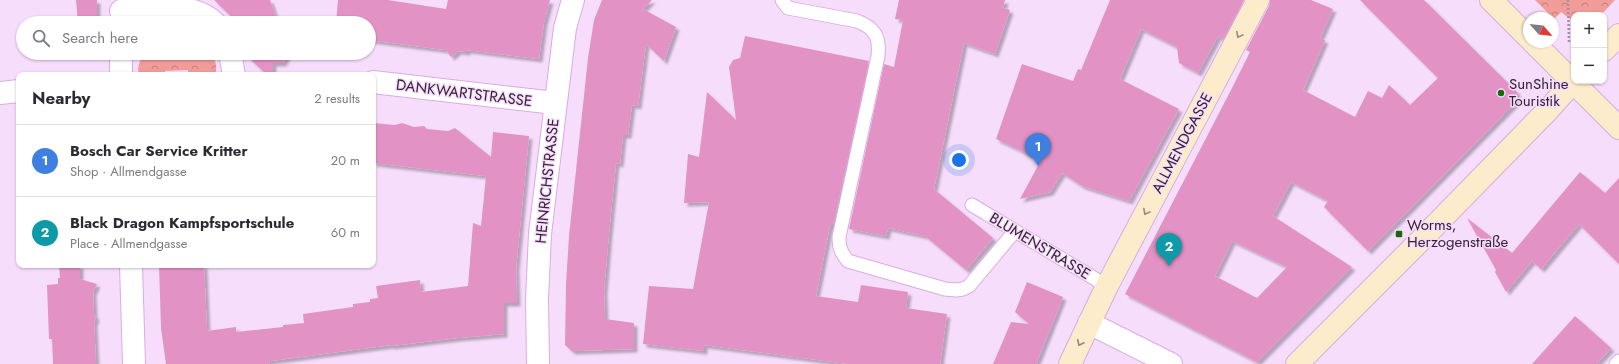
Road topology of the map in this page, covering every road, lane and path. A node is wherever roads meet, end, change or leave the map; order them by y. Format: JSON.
{"nodes":[{"id":1,"x":573,"y":0,"type":"edge"},
{"id":2,"x":782,"y":0,"type":"edge"},
{"id":3,"x":1258,"y":0,"type":"edge"},
{"id":4,"x":1491,"y":0,"type":"edge"},
{"id":5,"x":1568,"y":0,"type":"edge"},
{"id":6,"x":121,"y":12,"type":"edge"},
{"id":7,"x":208,"y":16,"type":"edge"},
{"id":8,"x":1523,"y":32,"type":"edge"},
{"id":9,"x":1619,"y":35,"type":"edge"},
{"id":10,"x":1569,"y":42,"type":"dead end"},
{"id":11,"x":1539,"y":48,"type":"edge"},
{"id":12,"x":1606,"y":48,"type":"edge"},
{"id":13,"x":122,"y":60,"type":"edge"},
{"id":14,"x":231,"y":60,"type":"edge"},
{"id":15,"x":122,"y":72,"type":"edge"},
{"id":16,"x":233,"y":72,"type":"edge"},
{"id":17,"x":1571,"y":79,"type":"edge"},
{"id":18,"x":376,"y":82,"type":"edge"},
{"id":19,"x":1571,"y":83,"type":"edge"},
{"id":20,"x":1576,"y":84,"type":"edge"},
{"id":21,"x":16,"y":91,"type":"edge"},
{"id":22,"x":0,"y":93,"type":"edge"},
{"id":23,"x":555,"y":103,"type":"junction"},
{"id":24,"x":1619,"y":128,"type":"edge"},
{"id":25,"x":972,"y":205,"type":"dead end"},
{"id":26,"x":1015,"y":231,"type":"junction"},
{"id":27,"x":130,"y":268,"type":"edge"},
{"id":28,"x":1107,"y":286,"type":"junction"},
{"id":29,"x":1089,"y":323,"type":"junction"},
{"id":30,"x":1619,"y":361,"type":"edge"},
{"id":31,"x":134,"y":364,"type":"edge"},
{"id":32,"x":538,"y":364,"type":"edge"},
{"id":33,"x":1070,"y":364,"type":"edge"},
{"id":34,"x":1171,"y":364,"type":"edge"},
{"id":35,"x":1297,"y":364,"type":"edge"},
{"id":36,"x":1616,"y":364,"type":"edge"}],
"edges":[{"from":1,"to":23,"type":"street","name":"HEINRICHSTRASSE"},
{"from":2,"to":26,"type":"lane"},
{"from":3,"to":28,"type":"main road","name":"ALLMENDGASSE","one_way":true},
{"from":4,"to":8,"type":"main road"},
{"from":5,"to":10,"type":"path"},
{"from":6,"to":7,"type":"street"},
{"from":9,"to":12,"type":"main road"},
{"from":11,"to":17,"type":"main road"},
{"from":13,"to":15,"type":"street"},
{"from":14,"to":16,"type":"street"},
{"from":18,"to":23,"type":"street","name":"DANKWARTSTRASSE"},
{"from":19,"to":35,"type":"main road"},
{"from":20,"to":24,"type":"main road"},
{"from":21,"to":22,"type":"street"},
{"from":23,"to":32,"type":"street","name":"HEINRICHSTRASSE"},
{"from":25,"to":26,"type":"lane","name":"BLUMENSTRASSE"},
{"from":26,"to":28,"type":"lane","name":"BLUMENSTRASSE"},
{"from":27,"to":31,"type":"street"},
{"from":28,"to":29,"type":"main road","name":"ALLMENDGASSE"},
{"from":29,"to":33,"type":"main road","name":"ALLMENDGASSE","one_way":true},
{"from":29,"to":34,"type":"street"},
{"from":30,"to":36,"type":"lane"}]}
